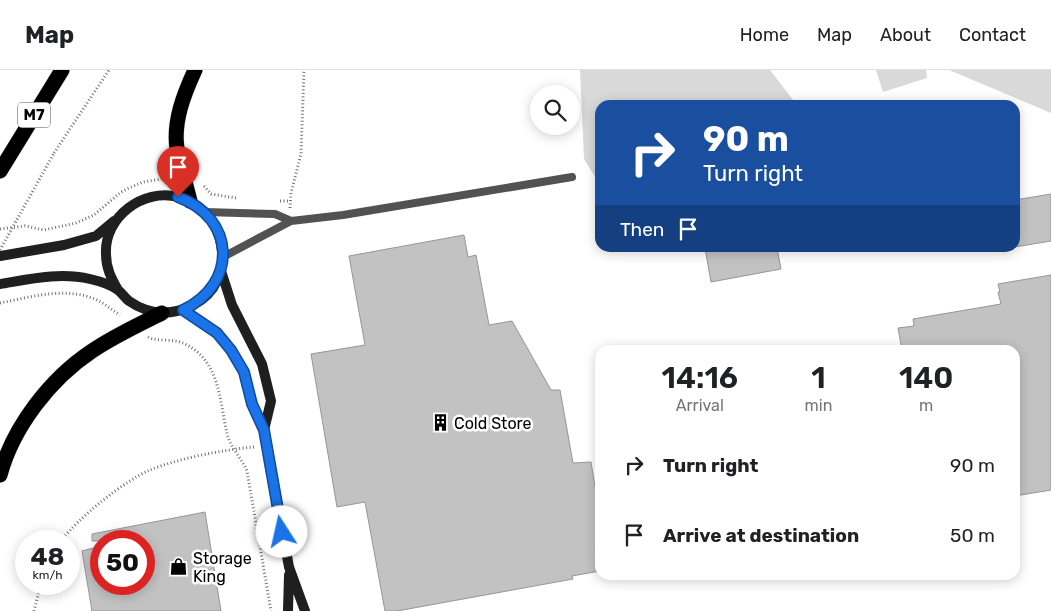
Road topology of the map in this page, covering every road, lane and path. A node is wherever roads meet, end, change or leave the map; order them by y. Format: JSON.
{"nodes":[{"id":1,"x":62,"y":70,"type":"edge"},
{"id":2,"x":109,"y":70,"type":"edge"},
{"id":3,"x":195,"y":70,"type":"edge"},
{"id":4,"x":304,"y":70,"type":"edge"},
{"id":5,"x":3,"y":165,"type":"edge"},
{"id":6,"x":572,"y":177,"type":"dead end"},
{"id":7,"x":166,"y":178,"type":"dead end"},
{"id":8,"x":202,"y":182,"type":"dead end"},
{"id":9,"x":240,"y":199,"type":"dead end"},
{"id":10,"x":190,"y":201,"type":"junction"},
{"id":11,"x":277,"y":201,"type":"dead end"},
{"id":12,"x":205,"y":212,"type":"junction"},
{"id":13,"x":119,"y":217,"type":"junction"},
{"id":14,"x":292,"y":221,"type":"junction"},
{"id":15,"x":0,"y":229,"type":"edge"},
{"id":16,"x":0,"y":250,"type":"edge"},
{"id":17,"x":0,"y":256,"type":"edge"},
{"id":18,"x":223,"y":257,"type":"junction"},
{"id":19,"x":221,"y":271,"type":"junction"},
{"id":20,"x":0,"y":284,"type":"edge"},
{"id":21,"x":118,"y":290,"type":"junction"},
{"id":22,"x":0,"y":303,"type":"edge"},
{"id":23,"x":183,"y":310,"type":"junction"},
{"id":24,"x":162,"y":313,"type":"junction"},
{"id":25,"x":121,"y":316,"type":"dead end"},
{"id":26,"x":146,"y":336,"type":"dead end"},
{"id":27,"x":264,"y":430,"type":"junction"},
{"id":28,"x":235,"y":449,"type":"junction"},
{"id":29,"x":0,"y":475,"type":"edge"},
{"id":30,"x":71,"y":530,"type":"edge"},
{"id":31,"x":289,"y":567,"type":"junction"},
{"id":32,"x":38,"y":595,"type":"edge"},
{"id":33,"x":34,"y":611,"type":"edge"},
{"id":34,"x":271,"y":611,"type":"edge"},
{"id":35,"x":288,"y":611,"type":"edge"},
{"id":36,"x":305,"y":611,"type":"edge"}],
"edges":[{"from":1,"to":5,"type":"highway","number":"M7"},
{"from":2,"to":16,"type":"path","bridge":true},
{"from":3,"to":10,"type":"highway"},
{"from":4,"to":11,"type":"path"},
{"from":6,"to":14,"type":"lane"},
{"from":7,"to":15,"type":"path"},
{"from":8,"to":9,"type":"path"},
{"from":10,"to":12,"type":"main road"},
{"from":10,"to":13,"type":"main road"},
{"from":12,"to":14,"type":"lane"},
{"from":12,"to":18,"type":"main road"},
{"from":13,"to":17,"type":"main road"},
{"from":13,"to":21,"type":"main road"},
{"from":14,"to":18,"type":"lane"},
{"from":18,"to":19,"type":"main road"},
{"from":19,"to":23,"type":"main road"},
{"from":19,"to":27,"type":"main road"},
{"from":20,"to":21,"type":"main road"},
{"from":21,"to":24,"type":"main road"},
{"from":22,"to":25,"type":"path"},
{"from":23,"to":24,"type":"main road"},
{"from":23,"to":27,"type":"main road"},
{"from":24,"to":29,"type":"highway"},
{"from":26,"to":28,"type":"path"},
{"from":27,"to":31,"type":"main road"},
{"from":28,"to":30,"type":"path"},
{"from":28,"to":34,"type":"path"},
{"from":31,"to":35,"type":"main road"},
{"from":31,"to":36,"type":"main road"},
{"from":32,"to":33,"type":"path"}]}
